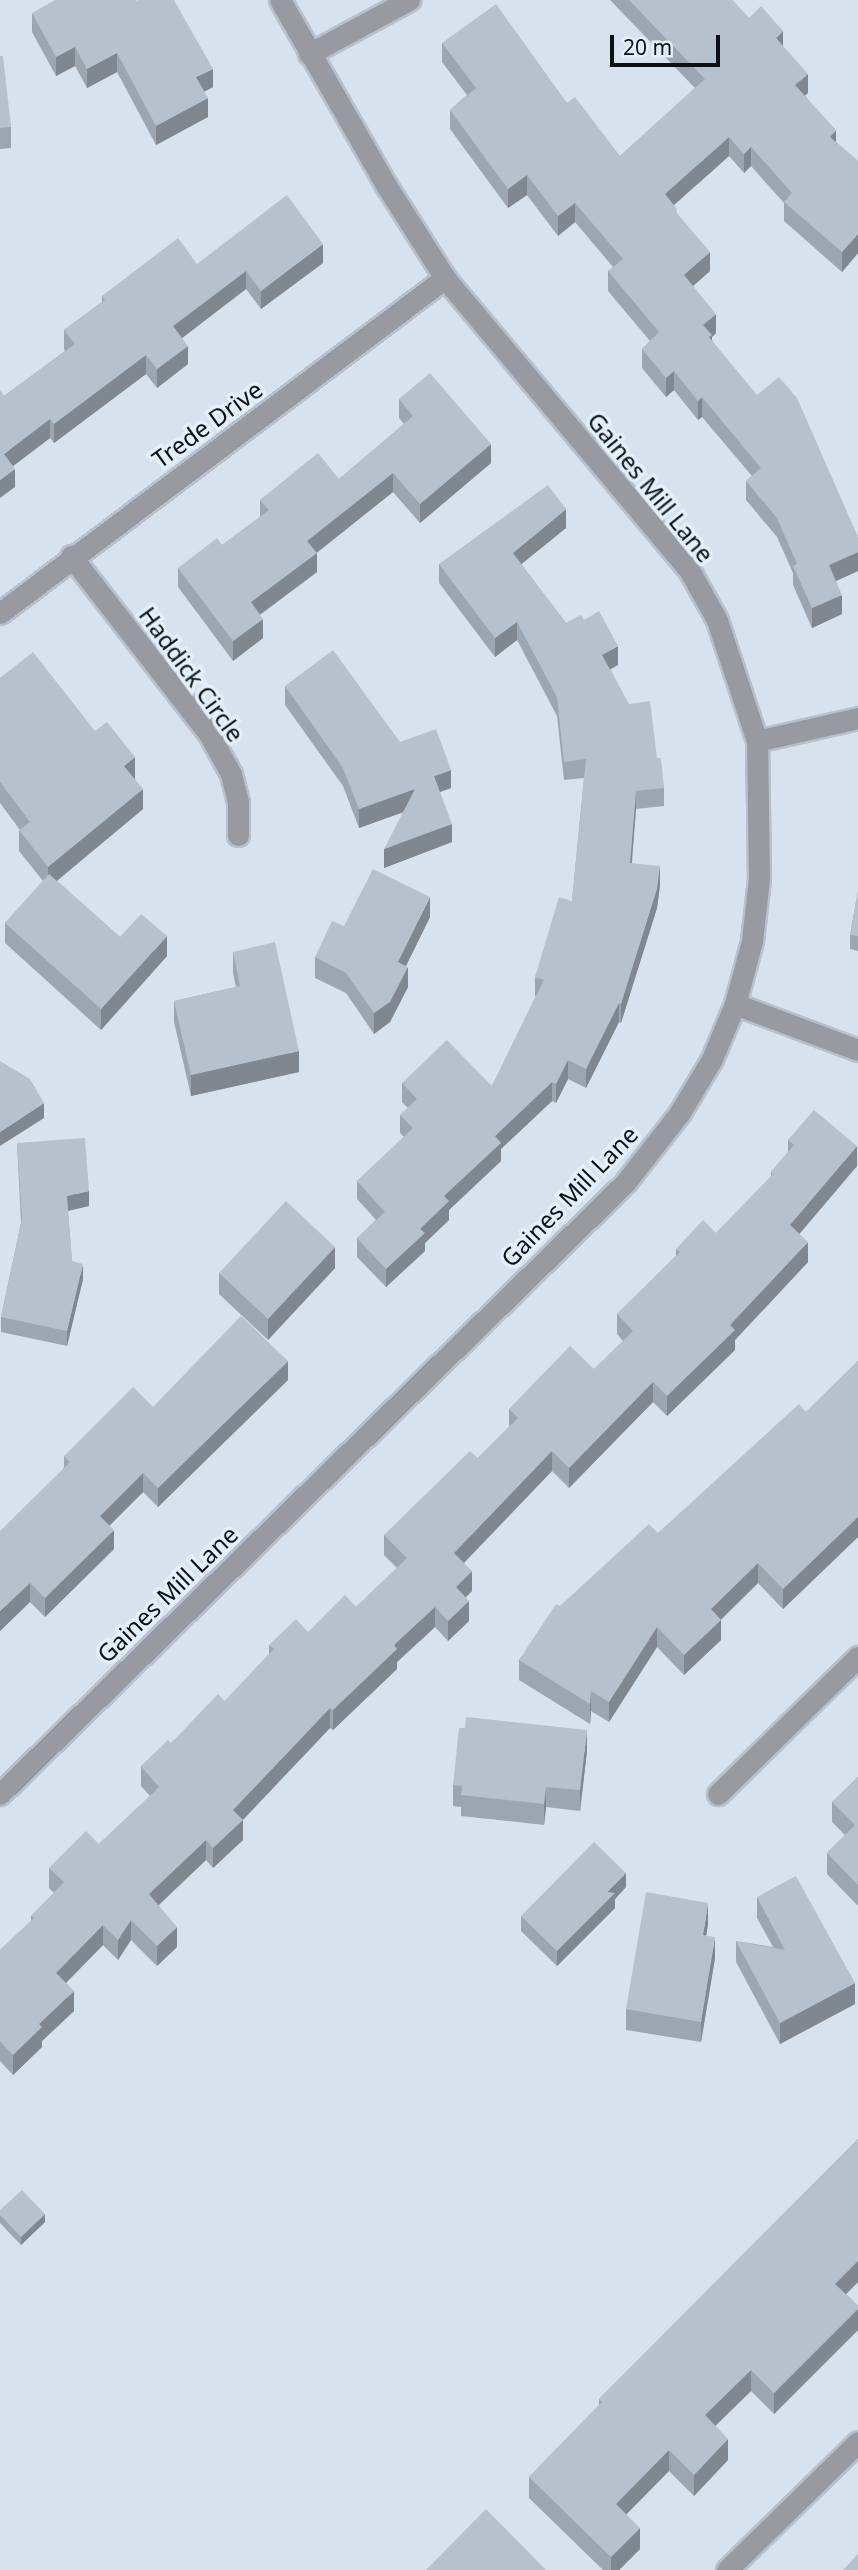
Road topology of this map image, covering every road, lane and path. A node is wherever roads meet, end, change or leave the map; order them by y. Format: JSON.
{"nodes":[{"id":1,"x":280,"y":0,"type":"edge"},
{"id":2,"x":409,"y":0,"type":"edge"},
{"id":3,"x":309,"y":54,"type":"junction"},
{"id":4,"x":445,"y":278,"type":"junction"},
{"id":5,"x":71,"y":556,"type":"junction"},
{"id":6,"x":0,"y":612,"type":"edge"},
{"id":7,"x":858,"y":718,"type":"edge"},
{"id":8,"x":757,"y":741,"type":"junction"},
{"id":9,"x":238,"y":835,"type":"dead end"},
{"id":10,"x":735,"y":1004,"type":"junction"},
{"id":11,"x":858,"y":1051,"type":"edge"},
{"id":12,"x":855,"y":1665,"type":"edge"},
{"id":13,"x":0,"y":1794,"type":"edge"},
{"id":14,"x":718,"y":1794,"type":"dead end"},
{"id":15,"x":858,"y":2442,"type":"edge"},
{"id":16,"x":727,"y":2570,"type":"edge"}],
"edges":[{"from":1,"to":3,"type":"street","name":"Gaines Mill Lane"},
{"from":2,"to":3,"type":"street"},
{"from":3,"to":4,"type":"street","name":"Gaines Mill Lane"},
{"from":4,"to":5,"type":"street","name":"Trede Drive"},
{"from":4,"to":8,"type":"street","name":"Gaines Mill Lane"},
{"from":5,"to":6,"type":"street","name":"Trede Drive"},
{"from":5,"to":9,"type":"street","name":"Haddick Circle"},
{"from":7,"to":8,"type":"street"},
{"from":8,"to":10,"type":"street","name":"Gaines Mill Lane"},
{"from":10,"to":11,"type":"street"},
{"from":10,"to":13,"type":"street","name":"Gaines Mill Lane"},
{"from":12,"to":14,"type":"street"},
{"from":15,"to":16,"type":"street"}]}
